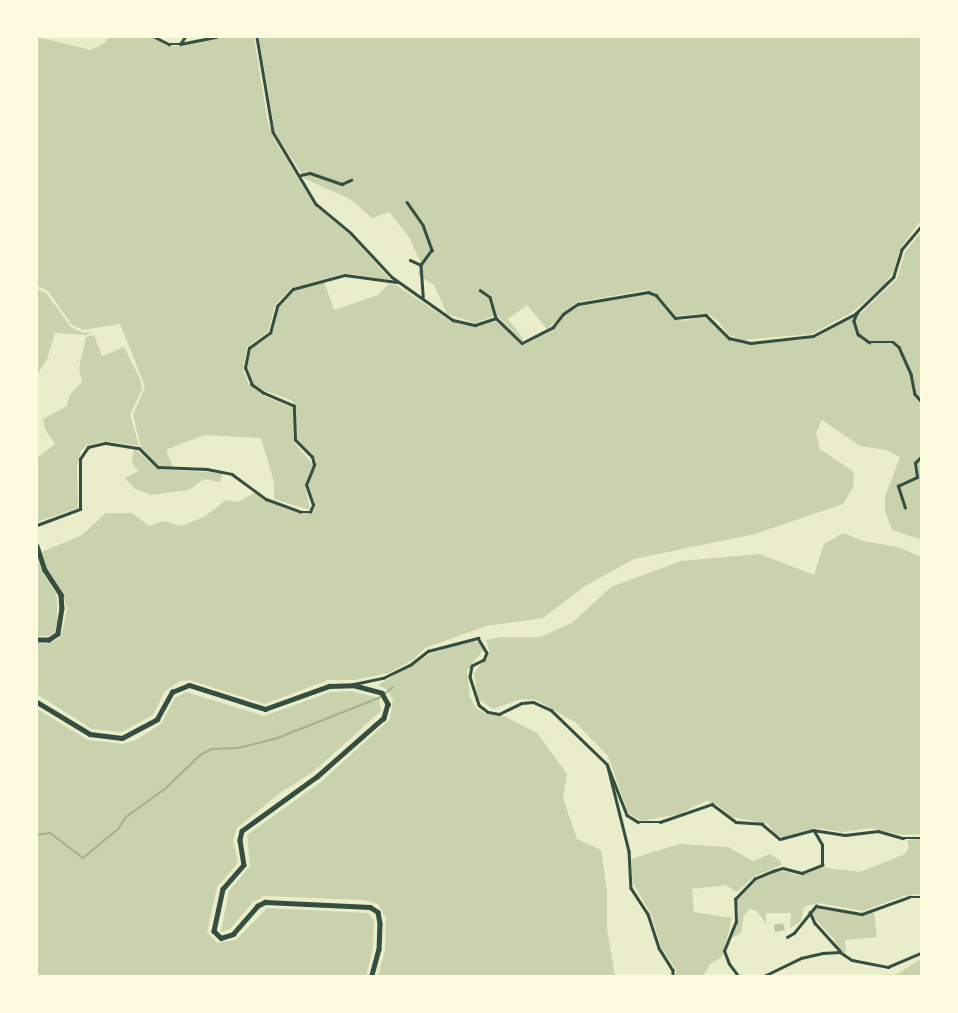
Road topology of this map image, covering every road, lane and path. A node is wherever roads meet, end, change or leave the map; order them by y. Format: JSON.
{"nodes":[{"id":1,"x":155,"y":37,"type":"edge"},
{"id":2,"x":216,"y":37,"type":"edge"},
{"id":3,"x":257,"y":37,"type":"edge"},
{"id":4,"x":186,"y":38,"type":"edge"},
{"id":5,"x":180,"y":44,"type":"junction"},
{"id":6,"x":301,"y":174,"type":"junction"},
{"id":7,"x":351,"y":180,"type":"dead end"},
{"id":8,"x":407,"y":202,"type":"dead end"},
{"id":9,"x":921,"y":227,"type":"edge"},
{"id":10,"x":410,"y":260,"type":"dead end"},
{"id":11,"x":421,"y":265,"type":"junction"},
{"id":12,"x":400,"y":282,"type":"junction"},
{"id":13,"x":480,"y":290,"type":"dead end"},
{"id":14,"x":423,"y":297,"type":"junction"},
{"id":15,"x":857,"y":313,"type":"junction"},
{"id":16,"x":496,"y":318,"type":"junction"},
{"id":17,"x":921,"y":401,"type":"edge"},
{"id":18,"x":921,"y":457,"type":"edge"},
{"id":19,"x":905,"y":508,"type":"dead end"},
{"id":20,"x":37,"y":525,"type":"edge"},
{"id":21,"x":37,"y":546,"type":"edge"},
{"id":22,"x":37,"y":639,"type":"edge"},
{"id":23,"x":353,"y":685,"type":"junction"},
{"id":24,"x":37,"y":702,"type":"edge"},
{"id":25,"x":607,"y":764,"type":"junction"},
{"id":26,"x":813,"y":830,"type":"junction"},
{"id":27,"x":921,"y":838,"type":"edge"},
{"id":28,"x":921,"y":897,"type":"edge"},
{"id":29,"x":810,"y":912,"type":"junction"},
{"id":30,"x":787,"y":937,"type":"dead end"},
{"id":31,"x":840,"y":952,"type":"junction"},
{"id":32,"x":921,"y":953,"type":"edge"},
{"id":33,"x":372,"y":976,"type":"edge"},
{"id":34,"x":673,"y":976,"type":"edge"},
{"id":35,"x":738,"y":976,"type":"edge"},
{"id":36,"x":764,"y":976,"type":"edge"}],
"edges":[{"from":1,"to":5,"type":"street"},
{"from":2,"to":5,"type":"street"},
{"from":3,"to":6,"type":"street"},
{"from":4,"to":5,"type":"street"},
{"from":6,"to":7,"type":"street"},
{"from":6,"to":12,"type":"street"},
{"from":8,"to":11,"type":"street"},
{"from":9,"to":15,"type":"street"},
{"from":10,"to":11,"type":"street"},
{"from":11,"to":14,"type":"street"},
{"from":12,"to":14,"type":"street"},
{"from":12,"to":20,"type":"street"},
{"from":13,"to":16,"type":"street"},
{"from":14,"to":16,"type":"street"},
{"from":15,"to":16,"type":"street"},
{"from":15,"to":17,"type":"street"},
{"from":18,"to":19,"type":"street"},
{"from":21,"to":22,"type":"main road"},
{"from":23,"to":24,"type":"main road"},
{"from":23,"to":25,"type":"street"},
{"from":23,"to":33,"type":"main road"},
{"from":25,"to":26,"type":"street"},
{"from":25,"to":34,"type":"street"},
{"from":26,"to":27,"type":"street"},
{"from":26,"to":35,"type":"street"},
{"from":28,"to":29,"type":"street"},
{"from":29,"to":30,"type":"street"},
{"from":29,"to":31,"type":"street"},
{"from":31,"to":32,"type":"street"},
{"from":31,"to":36,"type":"street"}]}
